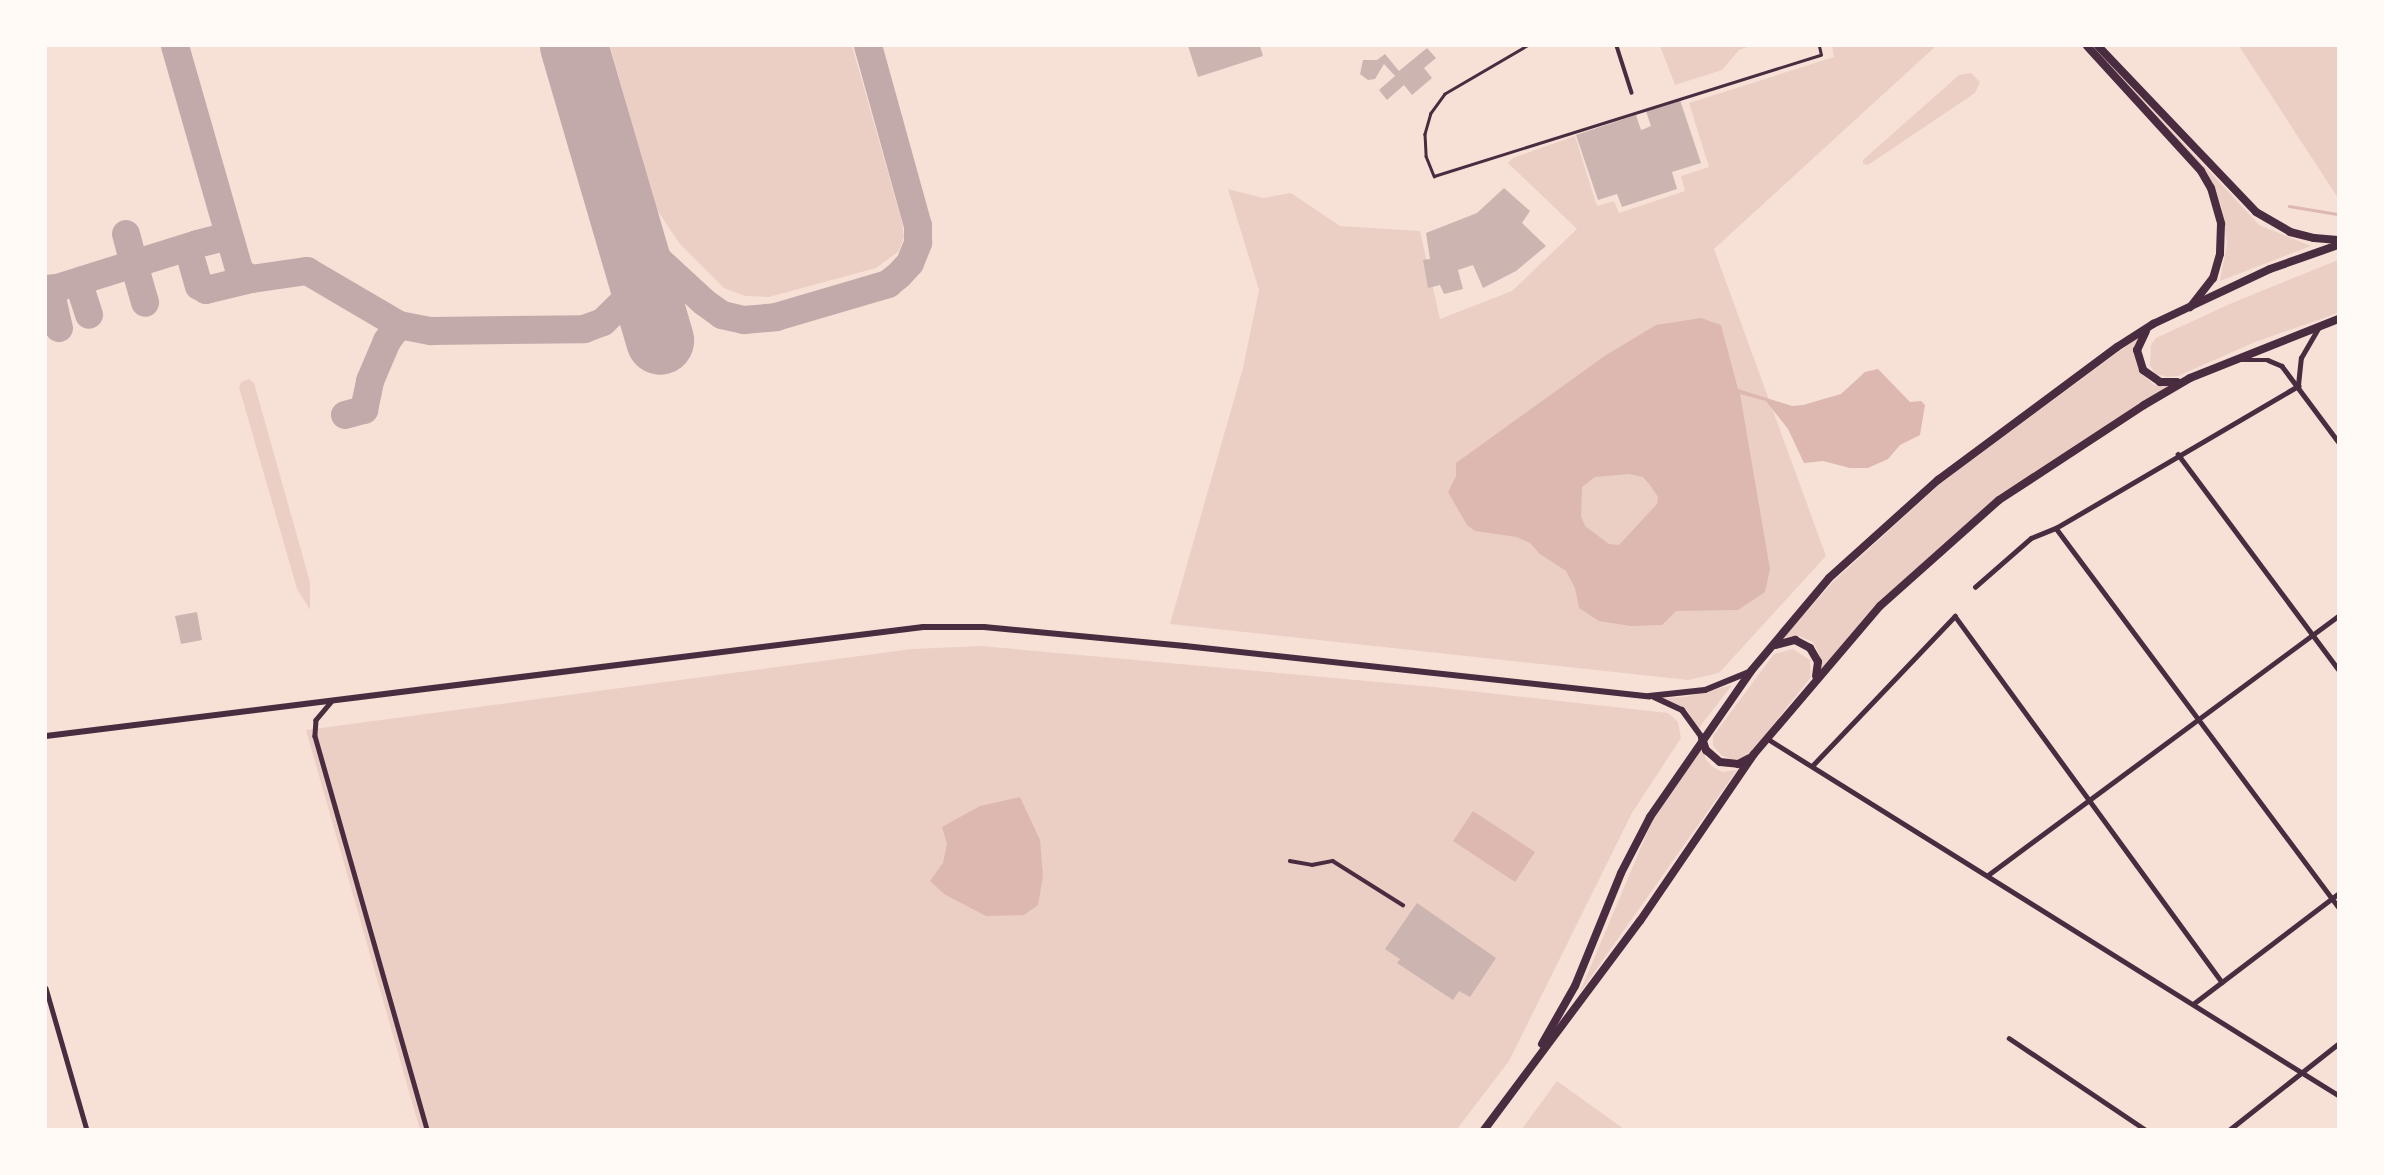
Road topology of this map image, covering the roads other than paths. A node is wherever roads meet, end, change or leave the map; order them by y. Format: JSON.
{"nodes":[{"id":1,"x":1527,"y":46,"type":"edge"},
{"id":2,"x":1616,"y":46,"type":"edge"},
{"id":3,"x":1819,"y":46,"type":"edge"},
{"id":4,"x":2087,"y":46,"type":"edge"},
{"id":5,"x":2098,"y":46,"type":"edge"},
{"id":6,"x":1632,"y":93,"type":"dead end"},
{"id":7,"x":2339,"y":240,"type":"edge"},
{"id":8,"x":2339,"y":245,"type":"edge"},
{"id":9,"x":2190,"y":307,"type":"junction"},
{"id":10,"x":2339,"y":320,"type":"edge"},
{"id":11,"x":2153,"y":324,"type":"junction"},
{"id":12,"x":2320,"y":325,"type":"junction"},
{"id":13,"x":2233,"y":359,"type":"junction"},
{"id":14,"x":2190,"y":378,"type":"junction"},
{"id":15,"x":2298,"y":386,"type":"junction"},
{"id":16,"x":2339,"y":441,"type":"edge"},
{"id":17,"x":2178,"y":454,"type":"junction"},
{"id":18,"x":2056,"y":528,"type":"junction"},
{"id":19,"x":1975,"y":587,"type":"dead end"},
{"id":20,"x":2339,"y":616,"type":"edge"},
{"id":21,"x":2313,"y":635,"type":"junction"},
{"id":22,"x":1772,"y":648,"type":"junction"},
{"id":23,"x":2339,"y":669,"type":"edge"},
{"id":24,"x":1751,"y":671,"type":"junction"},
{"id":25,"x":1815,"y":678,"type":"junction"},
{"id":26,"x":1649,"y":696,"type":"junction"},
{"id":27,"x":335,"y":698,"type":"junction"},
{"id":28,"x":2200,"y":718,"type":"junction"},
{"id":29,"x":46,"y":736,"type":"edge"},
{"id":30,"x":1702,"y":738,"type":"junction"},
{"id":31,"x":1768,"y":739,"type":"junction"},
{"id":32,"x":1754,"y":754,"type":"junction"},
{"id":33,"x":1811,"y":766,"type":"junction"},
{"id":34,"x":2090,"y":799,"type":"junction"},
{"id":35,"x":1290,"y":861,"type":"dead end"},
{"id":36,"x":1988,"y":875,"type":"junction"},
{"id":37,"x":2339,"y":894,"type":"edge"},
{"id":38,"x":2333,"y":898,"type":"junction"},
{"id":39,"x":1403,"y":905,"type":"dead end"},
{"id":40,"x":2339,"y":905,"type":"edge"},
{"id":41,"x":2222,"y":982,"type":"junction"},
{"id":42,"x":46,"y":988,"type":"edge"},
{"id":43,"x":2193,"y":1004,"type":"junction"},
{"id":44,"x":2009,"y":1038,"type":"dead end"},
{"id":45,"x":2339,"y":1044,"type":"edge"},
{"id":46,"x":1527,"y":1071,"type":"junction"},
{"id":47,"x":2301,"y":1072,"type":"junction"},
{"id":48,"x":2339,"y":1096,"type":"edge"},
{"id":49,"x":87,"y":1129,"type":"edge"},
{"id":50,"x":427,"y":1129,"type":"edge"},
{"id":51,"x":1484,"y":1129,"type":"edge"},
{"id":52,"x":2146,"y":1129,"type":"edge"},
{"id":53,"x":2229,"y":1129,"type":"edge"}],
"edges":[{"from":1,"to":3,"type":"lane"},
{"from":2,"to":6,"type":"street"},
{"from":4,"to":9,"type":"main road"},
{"from":5,"to":7,"type":"main road"},
{"from":8,"to":9,"type":"main road"},
{"from":9,"to":11,"type":"main road"},
{"from":10,"to":12,"type":"main road"},
{"from":11,"to":14,"type":"main road"},
{"from":11,"to":22,"type":"main road"},
{"from":12,"to":13,"type":"main road"},
{"from":12,"to":15,"type":"street"},
{"from":13,"to":14,"type":"main road"},
{"from":13,"to":15,"type":"street"},
{"from":14,"to":25,"type":"main road"},
{"from":15,"to":16,"type":"street"},
{"from":15,"to":17,"type":"street"},
{"from":17,"to":18,"type":"street"},
{"from":17,"to":21,"type":"street"},
{"from":18,"to":19,"type":"street"},
{"from":18,"to":28,"type":"street"},
{"from":20,"to":21,"type":"street"},
{"from":21,"to":23,"type":"street"},
{"from":21,"to":28,"type":"street"},
{"from":22,"to":24,"type":"main road"},
{"from":22,"to":25,"type":"main road"},
{"from":24,"to":26,"type":"street"},
{"from":24,"to":30,"type":"main road"},
{"from":25,"to":31,"type":"main road"},
{"from":26,"to":27,"type":"street"},
{"from":26,"to":30,"type":"street"},
{"from":27,"to":29,"type":"street"},
{"from":27,"to":50,"type":"street"},
{"from":28,"to":34,"type":"street"},
{"from":28,"to":38,"type":"street"},
{"from":30,"to":32,"type":"main road"},
{"from":30,"to":46,"type":"main road"},
{"from":31,"to":32,"type":"main road"},
{"from":31,"to":33,"type":"street"},
{"from":32,"to":46,"type":"main road"},
{"from":33,"to":34,"type":"street"},
{"from":33,"to":36,"type":"street"},
{"from":34,"to":36,"type":"street"},
{"from":34,"to":41,"type":"street"},
{"from":35,"to":39,"type":"street"},
{"from":36,"to":43,"type":"street"},
{"from":37,"to":38,"type":"street"},
{"from":38,"to":40,"type":"street"},
{"from":38,"to":41,"type":"street"},
{"from":41,"to":43,"type":"street"},
{"from":42,"to":49,"type":"street"},
{"from":43,"to":47,"type":"street"},
{"from":44,"to":52,"type":"street"},
{"from":45,"to":47,"type":"street"},
{"from":46,"to":51,"type":"main road"},
{"from":47,"to":48,"type":"street"},
{"from":47,"to":53,"type":"street"}]}
